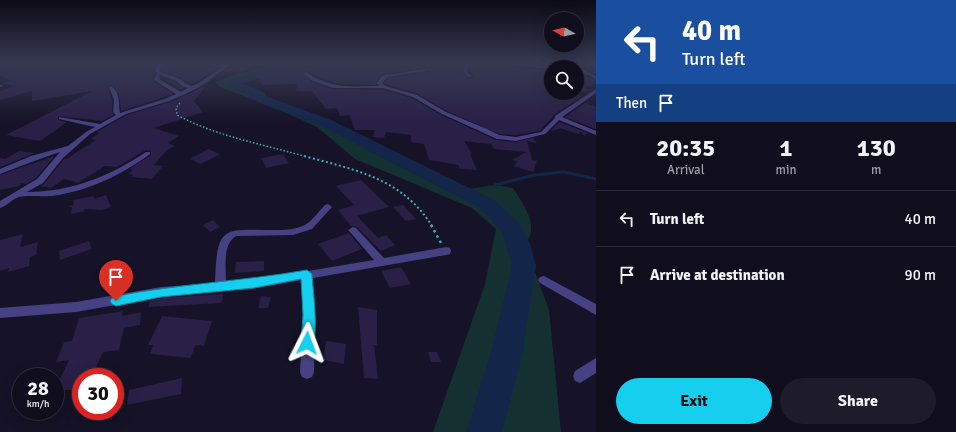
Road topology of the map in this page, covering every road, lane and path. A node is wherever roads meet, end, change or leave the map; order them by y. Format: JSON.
{"nodes":[{"id":1,"x":162,"y":83,"type":"edge"},
{"id":2,"x":182,"y":83,"type":"edge"},
{"id":3,"x":202,"y":83,"type":"edge"},
{"id":4,"x":324,"y":83,"type":"edge"},
{"id":5,"x":381,"y":83,"type":"edge"},
{"id":6,"x":383,"y":86,"type":"junction"},
{"id":7,"x":111,"y":87,"type":"dead end"},
{"id":8,"x":192,"y":88,"type":"junction"},
{"id":9,"x":596,"y":91,"type":"edge"},
{"id":10,"x":181,"y":94,"type":"junction"},
{"id":11,"x":119,"y":116,"type":"junction"},
{"id":12,"x":557,"y":117,"type":"junction"},
{"id":13,"x":61,"y":118,"type":"dead end"},
{"id":14,"x":100,"y":126,"type":"junction"},
{"id":15,"x":596,"y":133,"type":"edge"},
{"id":16,"x":68,"y":148,"type":"junction"},
{"id":17,"x":148,"y":152,"type":"dead end"},
{"id":18,"x":0,"y":172,"type":"edge"},
{"id":19,"x":17,"y":195,"type":"junction"},
{"id":20,"x":0,"y":205,"type":"edge"},
{"id":21,"x":328,"y":207,"type":"dead end"},
{"id":22,"x":353,"y":230,"type":"dead end"},
{"id":23,"x":446,"y":251,"type":"joint"},
{"id":24,"x":381,"y":261,"type":"junction"},
{"id":25,"x":307,"y":274,"type":"junction"},
{"id":26,"x":544,"y":280,"type":"dead end"},
{"id":27,"x":220,"y":286,"type":"junction"},
{"id":28,"x":596,"y":310,"type":"edge"},
{"id":29,"x":0,"y":313,"type":"edge"},
{"id":30,"x":596,"y":365,"type":"edge"},
{"id":31,"x":307,"y":372,"type":"dead end"},
{"id":32,"x":580,"y":376,"type":"dead end"}],
"edges":[{"from":1,"to":10,"type":"street"},
{"from":2,"to":8,"type":"street"},
{"from":3,"to":8,"type":"street"},
{"from":4,"to":6,"type":"street"},
{"from":5,"to":6,"type":"street"},
{"from":6,"to":12,"type":"street"},
{"from":7,"to":11,"type":"street"},
{"from":8,"to":10,"type":"street"},
{"from":8,"to":23,"type":"path"},
{"from":9,"to":12,"type":"street"},
{"from":10,"to":11,"type":"street"},
{"from":11,"to":14,"type":"street"},
{"from":12,"to":15,"type":"street"},
{"from":13,"to":14,"type":"street"},
{"from":14,"to":16,"type":"street"},
{"from":16,"to":18,"type":"street"},
{"from":16,"to":19,"type":"street"},
{"from":17,"to":19,"type":"street"},
{"from":19,"to":20,"type":"street"},
{"from":21,"to":27,"type":"street"},
{"from":22,"to":24,"type":"street"},
{"from":23,"to":24,"type":"street"},
{"from":24,"to":25,"type":"street"},
{"from":25,"to":27,"type":"street"},
{"from":25,"to":31,"type":"street"},
{"from":26,"to":28,"type":"street"},
{"from":27,"to":29,"type":"street"},
{"from":30,"to":32,"type":"street"}]}
